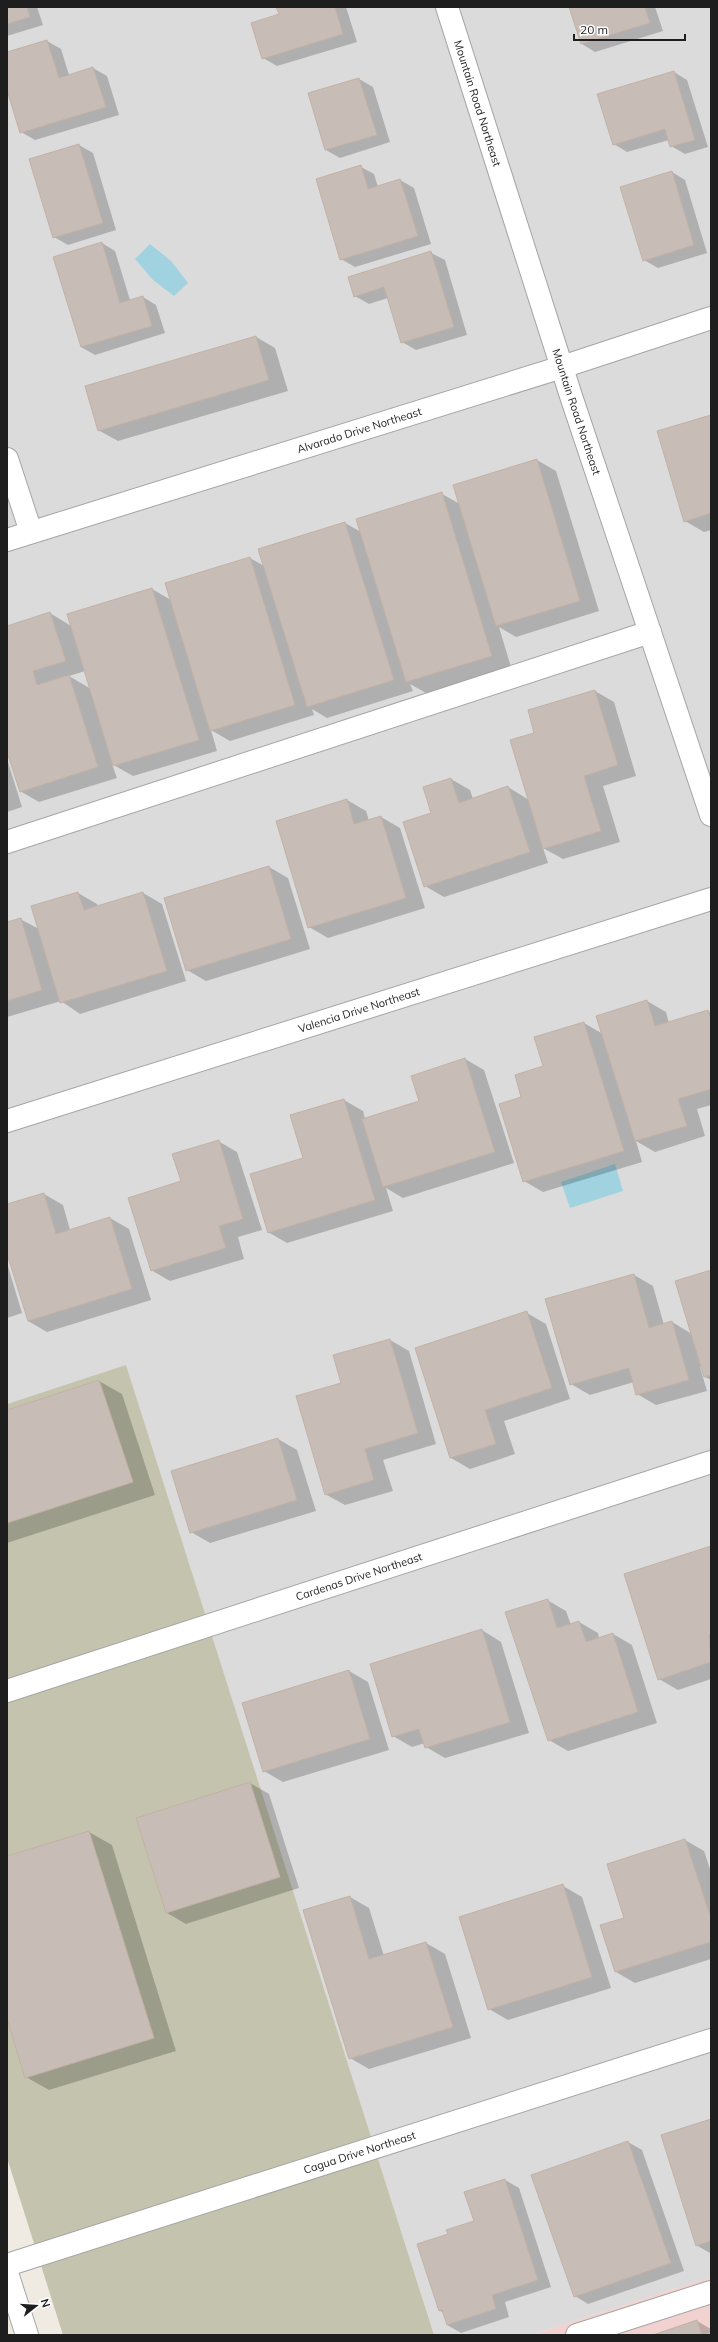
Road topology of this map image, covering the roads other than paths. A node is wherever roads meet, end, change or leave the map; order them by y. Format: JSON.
{"nodes":[{"id":1,"x":447,"y":7,"type":"edge"},
{"id":2,"x":711,"y":318,"type":"edge"},
{"id":3,"x":562,"y":367,"type":"junction"},
{"id":4,"x":7,"y":459,"type":"edge"},
{"id":5,"x":31,"y":532,"type":"junction"},
{"id":6,"x":7,"y":540,"type":"edge"},
{"id":7,"x":650,"y":632,"type":"junction"},
{"id":8,"x":711,"y":815,"type":"edge"},
{"id":9,"x":7,"y":842,"type":"edge"},
{"id":10,"x":711,"y":899,"type":"edge"},
{"id":11,"x":7,"y":1121,"type":"edge"},
{"id":12,"x":711,"y":1462,"type":"edge"},
{"id":13,"x":7,"y":1691,"type":"edge"},
{"id":14,"x":711,"y":2040,"type":"edge"},
{"id":15,"x":7,"y":2265,"type":"edge"},
{"id":16,"x":7,"y":2273,"type":"edge"},
{"id":17,"x":711,"y":2292,"type":"edge"},
{"id":18,"x":27,"y":2335,"type":"edge"},
{"id":19,"x":576,"y":2335,"type":"edge"}],
"edges":[{"from":1,"to":3,"type":"street","name":"Mountain Road Northeast"},
{"from":2,"to":3,"type":"street","name":"Alvarado Drive Northeast"},
{"from":3,"to":5,"type":"street","name":"Alvarado Drive Northeast"},
{"from":3,"to":7,"type":"street","name":"Mountain Road Northeast"},
{"from":4,"to":5,"type":"street"},
{"from":5,"to":6,"type":"street","name":"Alvarado Drive Northeast"},
{"from":7,"to":8,"type":"street","name":"Mountain Road Northeast"},
{"from":7,"to":9,"type":"street"},
{"from":10,"to":11,"type":"street","name":"Valencia Drive Northeast"},
{"from":12,"to":13,"type":"street","name":"Cardenas Drive Northeast"},
{"from":14,"to":15,"type":"street","name":"Cagua Drive Northeast"},
{"from":16,"to":18,"type":"street"},
{"from":17,"to":19,"type":"street"}]}
